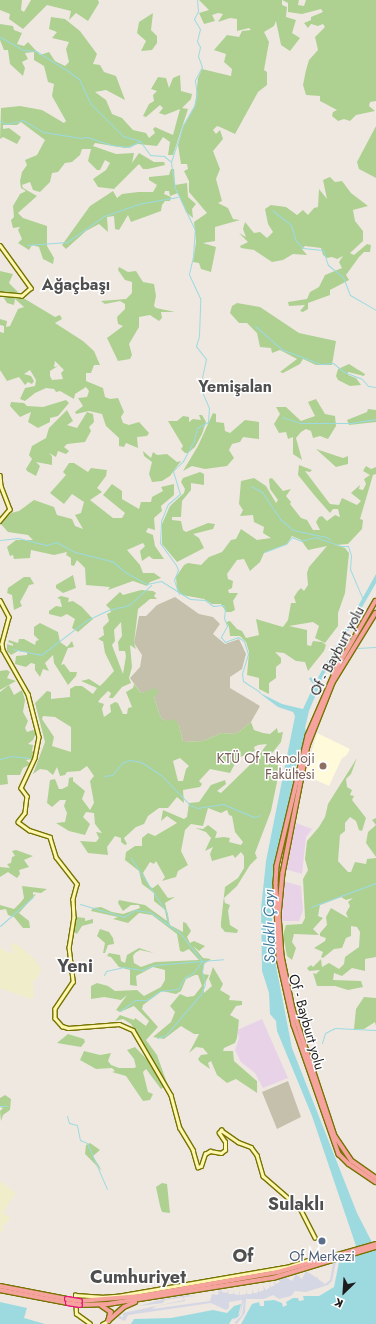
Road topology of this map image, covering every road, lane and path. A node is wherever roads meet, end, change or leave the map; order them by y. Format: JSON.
{"nodes":[{"id":1,"x":0,"y":245,"type":"edge"},
{"id":2,"x":0,"y":294,"type":"edge"},
{"id":3,"x":0,"y":475,"type":"edge"},
{"id":4,"x":0,"y":521,"type":"edge"},
{"id":5,"x":0,"y":600,"type":"edge"},
{"id":6,"x":376,"y":601,"type":"edge"},
{"id":7,"x":376,"y":613,"type":"edge"},
{"id":8,"x":283,"y":871,"type":"junction"},
{"id":9,"x":277,"y":873,"type":"junction"},
{"id":10,"x":282,"y":876,"type":"junction"},
{"id":11,"x":344,"y":1151,"type":"junction"},
{"id":12,"x":341,"y":1157,"type":"junction"},
{"id":13,"x":348,"y":1157,"type":"junction"},
{"id":14,"x":344,"y":1160,"type":"junction"},
{"id":15,"x":375,"y":1180,"type":"edge"},
{"id":16,"x":315,"y":1237,"type":"dead end"},
{"id":17,"x":376,"y":1244,"type":"edge"},
{"id":18,"x":376,"y":1247,"type":"edge"},
{"id":19,"x":314,"y":1258,"type":"junction"},
{"id":20,"x":336,"y":1258,"type":"junction"},
{"id":21,"x":322,"y":1260,"type":"junction"},
{"id":22,"x":311,"y":1264,"type":"junction"},
{"id":23,"x":0,"y":1286,"type":"edge"},
{"id":24,"x":0,"y":1290,"type":"edge"},
{"id":25,"x":141,"y":1300,"type":"junction"},
{"id":26,"x":67,"y":1301,"type":"junction"},
{"id":27,"x":80,"y":1303,"type":"junction"},
{"id":28,"x":101,"y":1305,"type":"junction"},
{"id":29,"x":108,"y":1321,"type":"junction"},
{"id":30,"x":90,"y":1324,"type":"edge"},
{"id":31,"x":102,"y":1324,"type":"edge"}],
"edges":[{"from":1,"to":2,"type":"main road"},
{"from":3,"to":4,"type":"main road"},
{"from":5,"to":16,"type":"main road"},
{"from":6,"to":9,"type":"highway","name":"Of - Bayburt yolu"},
{"from":7,"to":8,"type":"highway","name":"Of - Bayburt yolu"},
{"from":8,"to":9,"type":"highway"},
{"from":8,"to":10,"type":"highway","name":"Of - Bayburt yolu"},
{"from":9,"to":10,"type":"highway"},
{"from":9,"to":12,"type":"highway","name":"Of - Bayburt yolu"},
{"from":10,"to":11,"type":"highway","name":"Of - Bayburt yolu"},
{"from":11,"to":12,"type":"highway"},
{"from":11,"to":13,"type":"highway","name":"Of - Bayburt yolu"},
{"from":12,"to":14,"type":"highway","name":"Of - Bayburt yolu"},
{"from":13,"to":14,"type":"highway"},
{"from":13,"to":15,"type":"highway","name":"Of - Bayburt yolu"},
{"from":14,"to":15,"type":"highway","name":"Of - Bayburt yolu"},
{"from":17,"to":20,"type":"highway"},
{"from":18,"to":20,"type":"highway"},
{"from":19,"to":21,"type":"main road"},
{"from":19,"to":22,"type":"main road"},
{"from":19,"to":30,"type":"main road"},
{"from":20,"to":21,"type":"highway"},
{"from":20,"to":25,"type":"highway"},
{"from":21,"to":22,"type":"highway"},
{"from":22,"to":27,"type":"highway"},
{"from":23,"to":26,"type":"highway"},
{"from":24,"to":26,"type":"highway"},
{"from":25,"to":28,"type":"highway"},
{"from":25,"to":29,"type":"highway"},
{"from":26,"to":27,"type":"highway","bridge":true},
{"from":27,"to":28,"type":"highway"},
{"from":28,"to":29,"type":"highway"},
{"from":29,"to":31,"type":"main road"}]}
